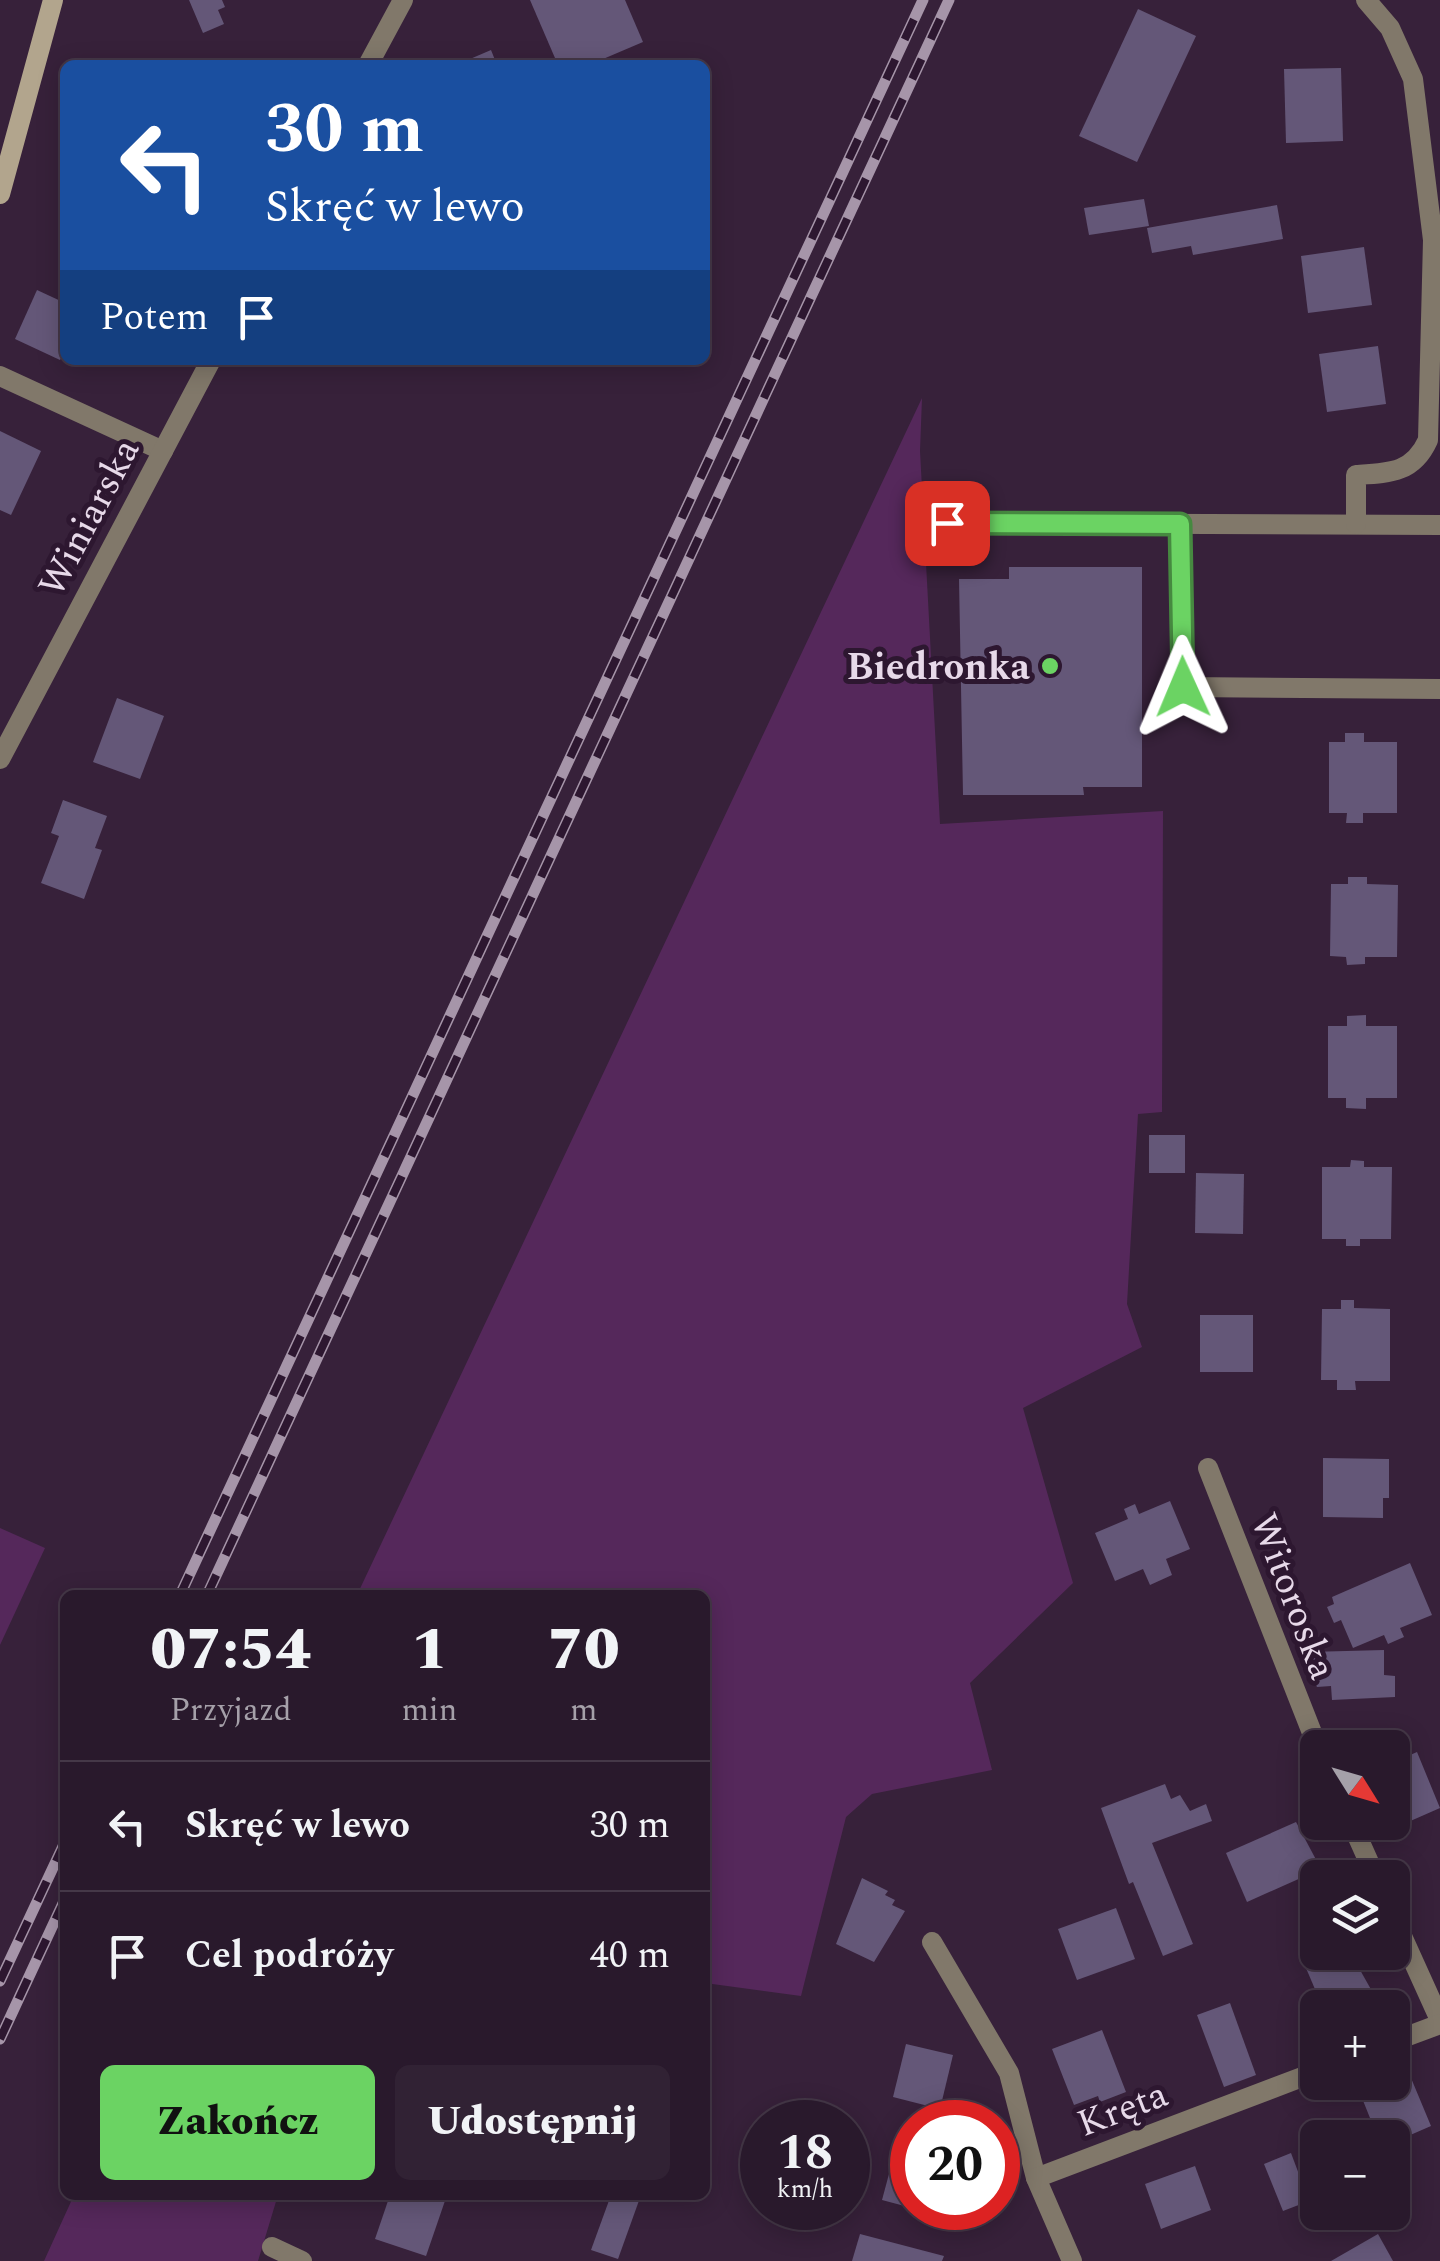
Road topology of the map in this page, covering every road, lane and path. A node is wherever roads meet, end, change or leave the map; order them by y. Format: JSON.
{"nodes":[{"id":1,"x":52,"y":0,"type":"edge"},
{"id":2,"x":403,"y":0,"type":"edge"},
{"id":3,"x":1366,"y":0,"type":"edge"},
{"id":4,"x":371,"y":60,"type":"edge"},
{"id":5,"x":0,"y":194,"type":"edge"},
{"id":6,"x":208,"y":365,"type":"edge"},
{"id":7,"x":0,"y":376,"type":"edge"},
{"id":8,"x":162,"y":451,"type":"junction"},
{"id":9,"x":947,"y":523,"type":"dead end"},
{"id":10,"x":1180,"y":524,"type":"junction"},
{"id":11,"x":1356,"y":524,"type":"junction"},
{"id":12,"x":1440,"y":525,"type":"edge"},
{"id":13,"x":1440,"y":689,"type":"edge"},
{"id":14,"x":0,"y":760,"type":"edge"},
{"id":15,"x":1208,"y":1468,"type":"dead end"},
{"id":16,"x":1311,"y":1730,"type":"edge"},
{"id":17,"x":932,"y":1942,"type":"dead end"},
{"id":18,"x":1410,"y":1954,"type":"edge"},
{"id":19,"x":1440,"y":2022,"type":"edge"},
{"id":20,"x":1410,"y":2034,"type":"edge"},
{"id":21,"x":1300,"y":2078,"type":"edge"},
{"id":22,"x":1036,"y":2178,"type":"junction"},
{"id":23,"x":272,"y":2247,"type":"dead end"},
{"id":24,"x":302,"y":2261,"type":"edge"},
{"id":25,"x":1072,"y":2261,"type":"edge"}],
"edges":[{"from":1,"to":5,"type":"street"},
{"from":2,"to":4,"type":"street"},
{"from":3,"to":11,"type":"street"},
{"from":6,"to":8,"type":"street","name":"Winiarska"},
{"from":7,"to":8,"type":"street"},
{"from":8,"to":14,"type":"street","name":"Winiarska"},
{"from":9,"to":10,"type":"street"},
{"from":10,"to":11,"type":"street"},
{"from":10,"to":13,"type":"street"},
{"from":11,"to":12,"type":"street"},
{"from":15,"to":16,"type":"street","name":"Witoroska"},
{"from":17,"to":22,"type":"street"},
{"from":18,"to":19,"type":"street"},
{"from":19,"to":20,"type":"street"},
{"from":21,"to":22,"type":"street","name":"Kręta"},
{"from":22,"to":25,"type":"street"},
{"from":23,"to":24,"type":"street"}]}
